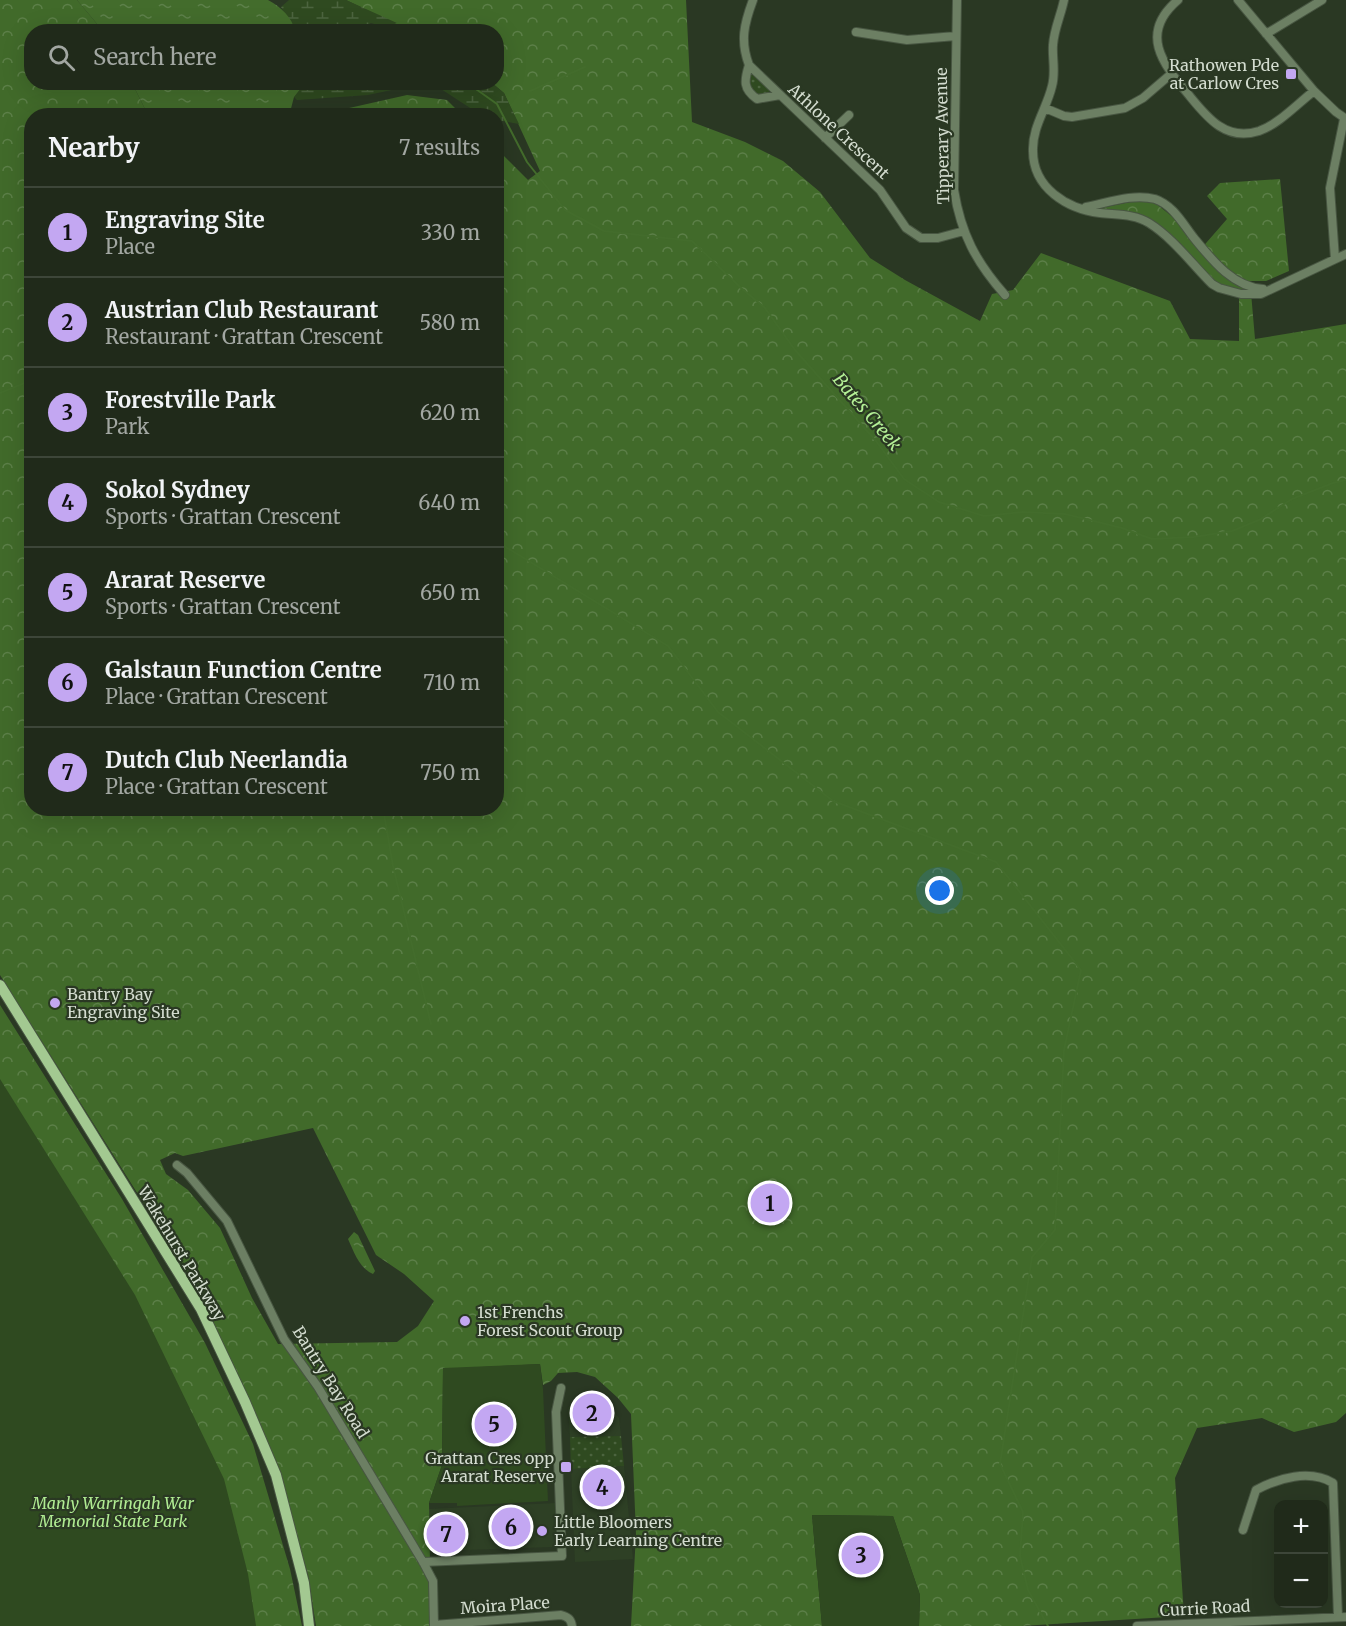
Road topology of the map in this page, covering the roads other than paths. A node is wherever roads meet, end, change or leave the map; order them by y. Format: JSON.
{"nodes":[{"id":1,"x":753,"y":0,"type":"edge"},
{"id":2,"x":957,"y":0,"type":"edge"},
{"id":3,"x":1064,"y":0,"type":"edge"},
{"id":4,"x":1178,"y":0,"type":"edge"},
{"id":5,"x":1238,"y":0,"type":"edge"},
{"id":6,"x":1322,"y":0,"type":"edge"},
{"id":7,"x":856,"y":32,"type":"dead end"},
{"id":8,"x":1266,"y":34,"type":"junction"},
{"id":9,"x":956,"y":36,"type":"junction"},
{"id":10,"x":749,"y":65,"type":"junction"},
{"id":11,"x":1171,"y":75,"type":"junction"},
{"id":12,"x":1314,"y":91,"type":"junction"},
{"id":13,"x":780,"y":95,"type":"junction"},
{"id":14,"x":1045,"y":108,"type":"junction"},
{"id":15,"x":849,"y":115,"type":"dead end"},
{"id":16,"x":1345,"y":119,"type":"edge"},
{"id":17,"x":825,"y":138,"type":"junction"},
{"id":18,"x":1081,"y":208,"type":"junction"},
{"id":19,"x":963,"y":231,"type":"junction"},
{"id":20,"x":1346,"y":254,"type":"edge"},
{"id":21,"x":1335,"y":259,"type":"junction"},
{"id":22,"x":1269,"y":290,"type":"junction"},
{"id":23,"x":1005,"y":295,"type":"dead end"},
{"id":24,"x":0,"y":985,"type":"edge"},
{"id":25,"x":177,"y":1165,"type":"dead end"},
{"id":26,"x":561,"y":1388,"type":"dead end"},
{"id":27,"x":1243,"y":1530,"type":"dead end"},
{"id":28,"x":423,"y":1562,"type":"junction"},
{"id":29,"x":1342,"y":1617,"type":"edge"},
{"id":30,"x":434,"y":1625,"type":"edge"},
{"id":31,"x":309,"y":1626,"type":"edge"},
{"id":32,"x":572,"y":1626,"type":"edge"},
{"id":33,"x":1137,"y":1626,"type":"edge"}],
"edges":[{"from":1,"to":10,"type":"street"},
{"from":2,"to":9,"type":"street","name":"Tipperary Avenue"},
{"from":3,"to":14,"type":"street"},
{"from":4,"to":11,"type":"street"},
{"from":5,"to":8,"type":"street"},
{"from":6,"to":8,"type":"street"},
{"from":7,"to":9,"type":"street"},
{"from":8,"to":12,"type":"street"},
{"from":9,"to":19,"type":"street","name":"Tipperary Avenue"},
{"from":10,"to":13,"type":"street","name":"Athlone Crescent"},
{"from":10,"to":13,"type":"street"},
{"from":11,"to":12,"type":"street"},
{"from":11,"to":14,"type":"street"},
{"from":12,"to":16,"type":"street"},
{"from":13,"to":17,"type":"street","name":"Athlone Crescent"},
{"from":14,"to":18,"type":"street"},
{"from":15,"to":17,"type":"street"},
{"from":16,"to":21,"type":"street"},
{"from":17,"to":19,"type":"street","name":"Athlone Crescent"},
{"from":18,"to":22,"type":"street"},
{"from":18,"to":22,"type":"street"},
{"from":19,"to":23,"type":"street","name":"Tipperary Avenue"},
{"from":20,"to":21,"type":"street"},
{"from":21,"to":22,"type":"street"},
{"from":24,"to":31,"type":"main road","name":"Wakehurst Parkway"},
{"from":25,"to":28,"type":"street","name":"Bantry Bay Road"},
{"from":26,"to":28,"type":"street"},
{"from":27,"to":29,"type":"street"},
{"from":28,"to":30,"type":"street","name":"Bantry Bay Road"},
{"from":29,"to":33,"type":"street","name":"Currie Road"},
{"from":30,"to":32,"type":"street","name":"Moira Place"}]}
